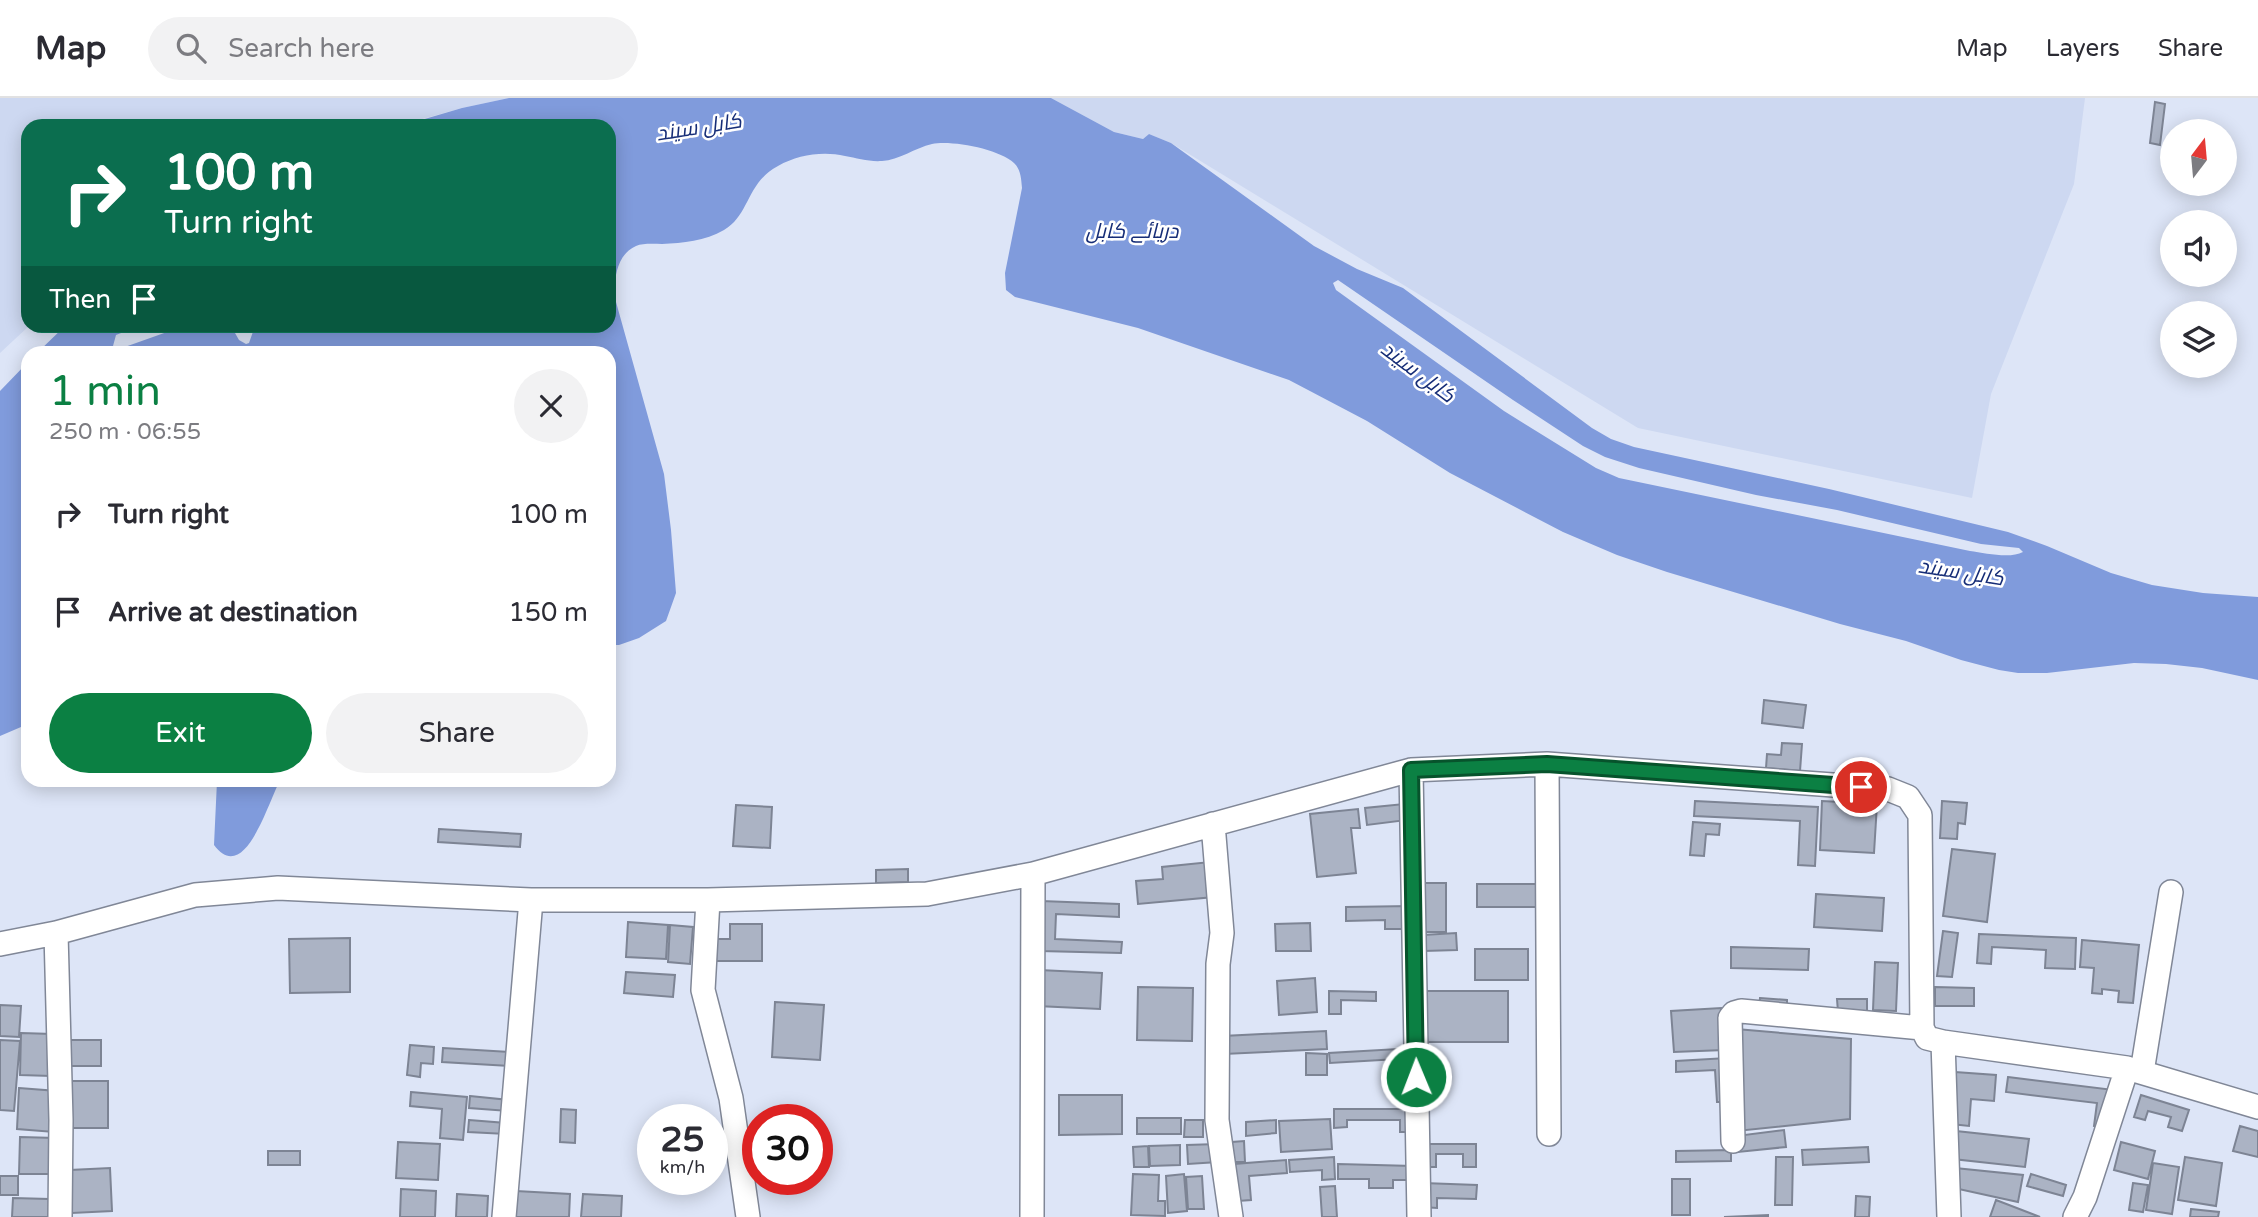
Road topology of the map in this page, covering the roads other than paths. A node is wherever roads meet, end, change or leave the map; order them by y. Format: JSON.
{"nodes":[{"id":1,"x":1547,"y":764,"type":"junction"},
{"id":2,"x":1411,"y":770,"type":"junction"},
{"id":3,"x":1213,"y":824,"type":"junction"},
{"id":4,"x":1033,"y":874,"type":"junction"},
{"id":5,"x":2171,"y":892,"type":"dead end"},
{"id":6,"x":531,"y":900,"type":"junction"},
{"id":7,"x":708,"y":900,"type":"junction"},
{"id":8,"x":56,"y":933,"type":"junction"},
{"id":9,"x":0,"y":944,"type":"edge"},
{"id":10,"x":1922,"y":1028,"type":"junction"},
{"id":11,"x":1943,"y":1042,"type":"junction"},
{"id":12,"x":2135,"y":1070,"type":"junction"},
{"id":13,"x":2258,"y":1107,"type":"edge"},
{"id":14,"x":1549,"y":1133,"type":"dead end"},
{"id":15,"x":1733,"y":1141,"type":"dead end"},
{"id":16,"x":60,"y":1217,"type":"edge"},
{"id":17,"x":504,"y":1217,"type":"edge"},
{"id":18,"x":748,"y":1217,"type":"edge"},
{"id":19,"x":1032,"y":1217,"type":"edge"},
{"id":20,"x":1231,"y":1217,"type":"edge"},
{"id":21,"x":1419,"y":1217,"type":"edge"},
{"id":22,"x":1949,"y":1217,"type":"edge"},
{"id":23,"x":2075,"y":1217,"type":"edge"}],
"edges":[{"from":1,"to":2,"type":"street"},
{"from":1,"to":10,"type":"street"},
{"from":1,"to":14,"type":"street"},
{"from":2,"to":3,"type":"street"},
{"from":2,"to":21,"type":"street"},
{"from":3,"to":4,"type":"street"},
{"from":3,"to":20,"type":"street"},
{"from":4,"to":7,"type":"street"},
{"from":4,"to":19,"type":"street"},
{"from":5,"to":12,"type":"street"},
{"from":6,"to":7,"type":"street"},
{"from":6,"to":8,"type":"street"},
{"from":6,"to":17,"type":"street"},
{"from":7,"to":18,"type":"street"},
{"from":8,"to":9,"type":"street"},
{"from":8,"to":16,"type":"street"},
{"from":10,"to":11,"type":"street"},
{"from":10,"to":15,"type":"street"},
{"from":11,"to":12,"type":"street"},
{"from":11,"to":22,"type":"street"},
{"from":12,"to":13,"type":"street"},
{"from":12,"to":23,"type":"street"}]}
